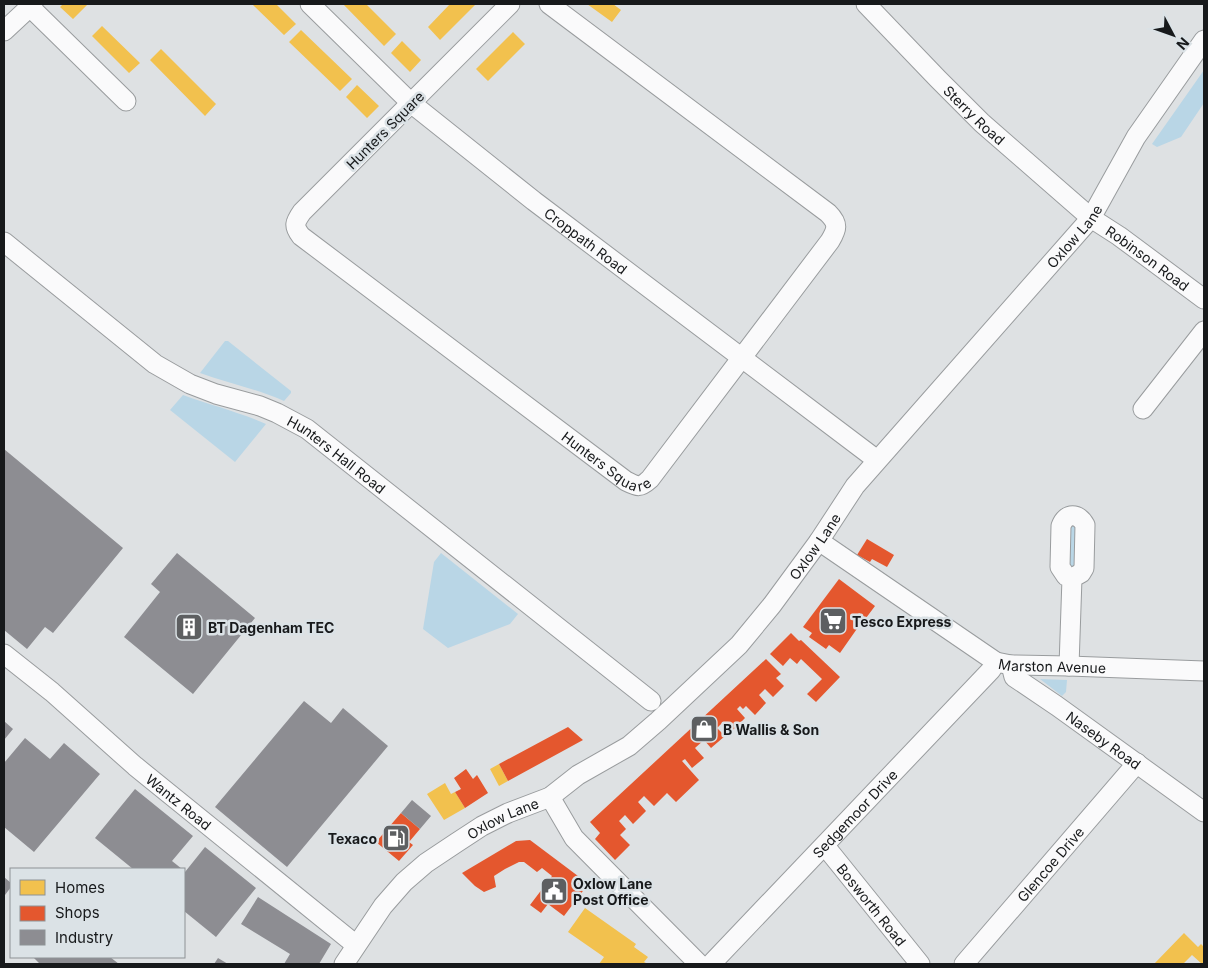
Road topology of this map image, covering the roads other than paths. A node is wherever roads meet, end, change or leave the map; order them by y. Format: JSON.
{"nodes":[{"id":1,"x":310,"y":4,"type":"edge"},
{"id":2,"x":510,"y":4,"type":"edge"},
{"id":3,"x":549,"y":4,"type":"edge"},
{"id":4,"x":866,"y":4,"type":"edge"},
{"id":5,"x":31,"y":5,"type":"edge"},
{"id":6,"x":4,"y":31,"type":"edge"},
{"id":7,"x":1204,"y":40,"type":"edge"},
{"id":8,"x":126,"y":101,"type":"dead end"},
{"id":9,"x":411,"y":104,"type":"junction"},
{"id":10,"x":1091,"y":218,"type":"junction"},
{"id":11,"x":4,"y":242,"type":"edge"},
{"id":12,"x":1204,"y":299,"type":"edge"},
{"id":13,"x":1204,"y":331,"type":"edge"},
{"id":14,"x":742,"y":357,"type":"junction"},
{"id":15,"x":1143,"y":409,"type":"dead end"},
{"id":16,"x":877,"y":460,"type":"junction"},
{"id":17,"x":819,"y":541,"type":"junction"},
{"id":18,"x":1072,"y":578,"type":"dead end"},
{"id":19,"x":4,"y":654,"type":"edge"},
{"id":20,"x":1004,"y":664,"type":"junction"},
{"id":21,"x":1069,"y":666,"type":"junction"},
{"id":22,"x":1204,"y":671,"type":"edge"},
{"id":23,"x":651,"y":701,"type":"dead end"},
{"id":24,"x":1136,"y":763,"type":"junction"},
{"id":25,"x":550,"y":797,"type":"junction"},
{"id":26,"x":1204,"y":812,"type":"edge"},
{"id":27,"x":825,"y":846,"type":"junction"},
{"id":28,"x":356,"y":945,"type":"junction"},
{"id":29,"x":344,"y":964,"type":"edge"},
{"id":30,"x":699,"y":964,"type":"edge"},
{"id":31,"x":712,"y":964,"type":"edge"},
{"id":32,"x":920,"y":964,"type":"edge"},
{"id":33,"x":964,"y":964,"type":"edge"}],
"edges":[{"from":1,"to":9,"type":"street","name":"Croppath Road"},
{"from":2,"to":9,"type":"street","name":"Hunters Square"},
{"from":3,"to":14,"type":"street","name":"Hunters Square"},
{"from":4,"to":10,"type":"street","name":"Sterry Road"},
{"from":5,"to":6,"type":"street"},
{"from":5,"to":8,"type":"street"},
{"from":7,"to":10,"type":"street","name":"Oxlow Lane"},
{"from":9,"to":14,"type":"street","name":"Croppath Road"},
{"from":9,"to":14,"type":"street","name":"Hunters Square"},
{"from":10,"to":12,"type":"street","name":"Robinson Road"},
{"from":10,"to":16,"type":"street","name":"Oxlow Lane"},
{"from":11,"to":23,"type":"street","name":"Hunters Hall Road"},
{"from":13,"to":15,"type":"street"},
{"from":14,"to":16,"type":"street","name":"Croppath Road"},
{"from":16,"to":17,"type":"street","name":"Oxlow Lane"},
{"from":17,"to":20,"type":"street","name":"Marston Avenue"},
{"from":17,"to":25,"type":"street","name":"Oxlow Lane"},
{"from":18,"to":21,"type":"street"},
{"from":19,"to":28,"type":"street","name":"Wantz Road"},
{"from":20,"to":21,"type":"street","name":"Marston Avenue"},
{"from":20,"to":24,"type":"street","name":"Naseby Road"},
{"from":20,"to":27,"type":"street","name":"Sedgemoor Drive"},
{"from":21,"to":22,"type":"street","name":"Marston Avenue"},
{"from":24,"to":26,"type":"street","name":"Naseby Road"},
{"from":24,"to":33,"type":"street","name":"Glencoe Drive"},
{"from":25,"to":28,"type":"street","name":"Oxlow Lane"},
{"from":25,"to":30,"type":"street"},
{"from":27,"to":31,"type":"street","name":"Sedgemoor Drive"},
{"from":27,"to":32,"type":"street","name":"Bosworth Road"},
{"from":28,"to":29,"type":"street","name":"Oxlow Lane"}]}
